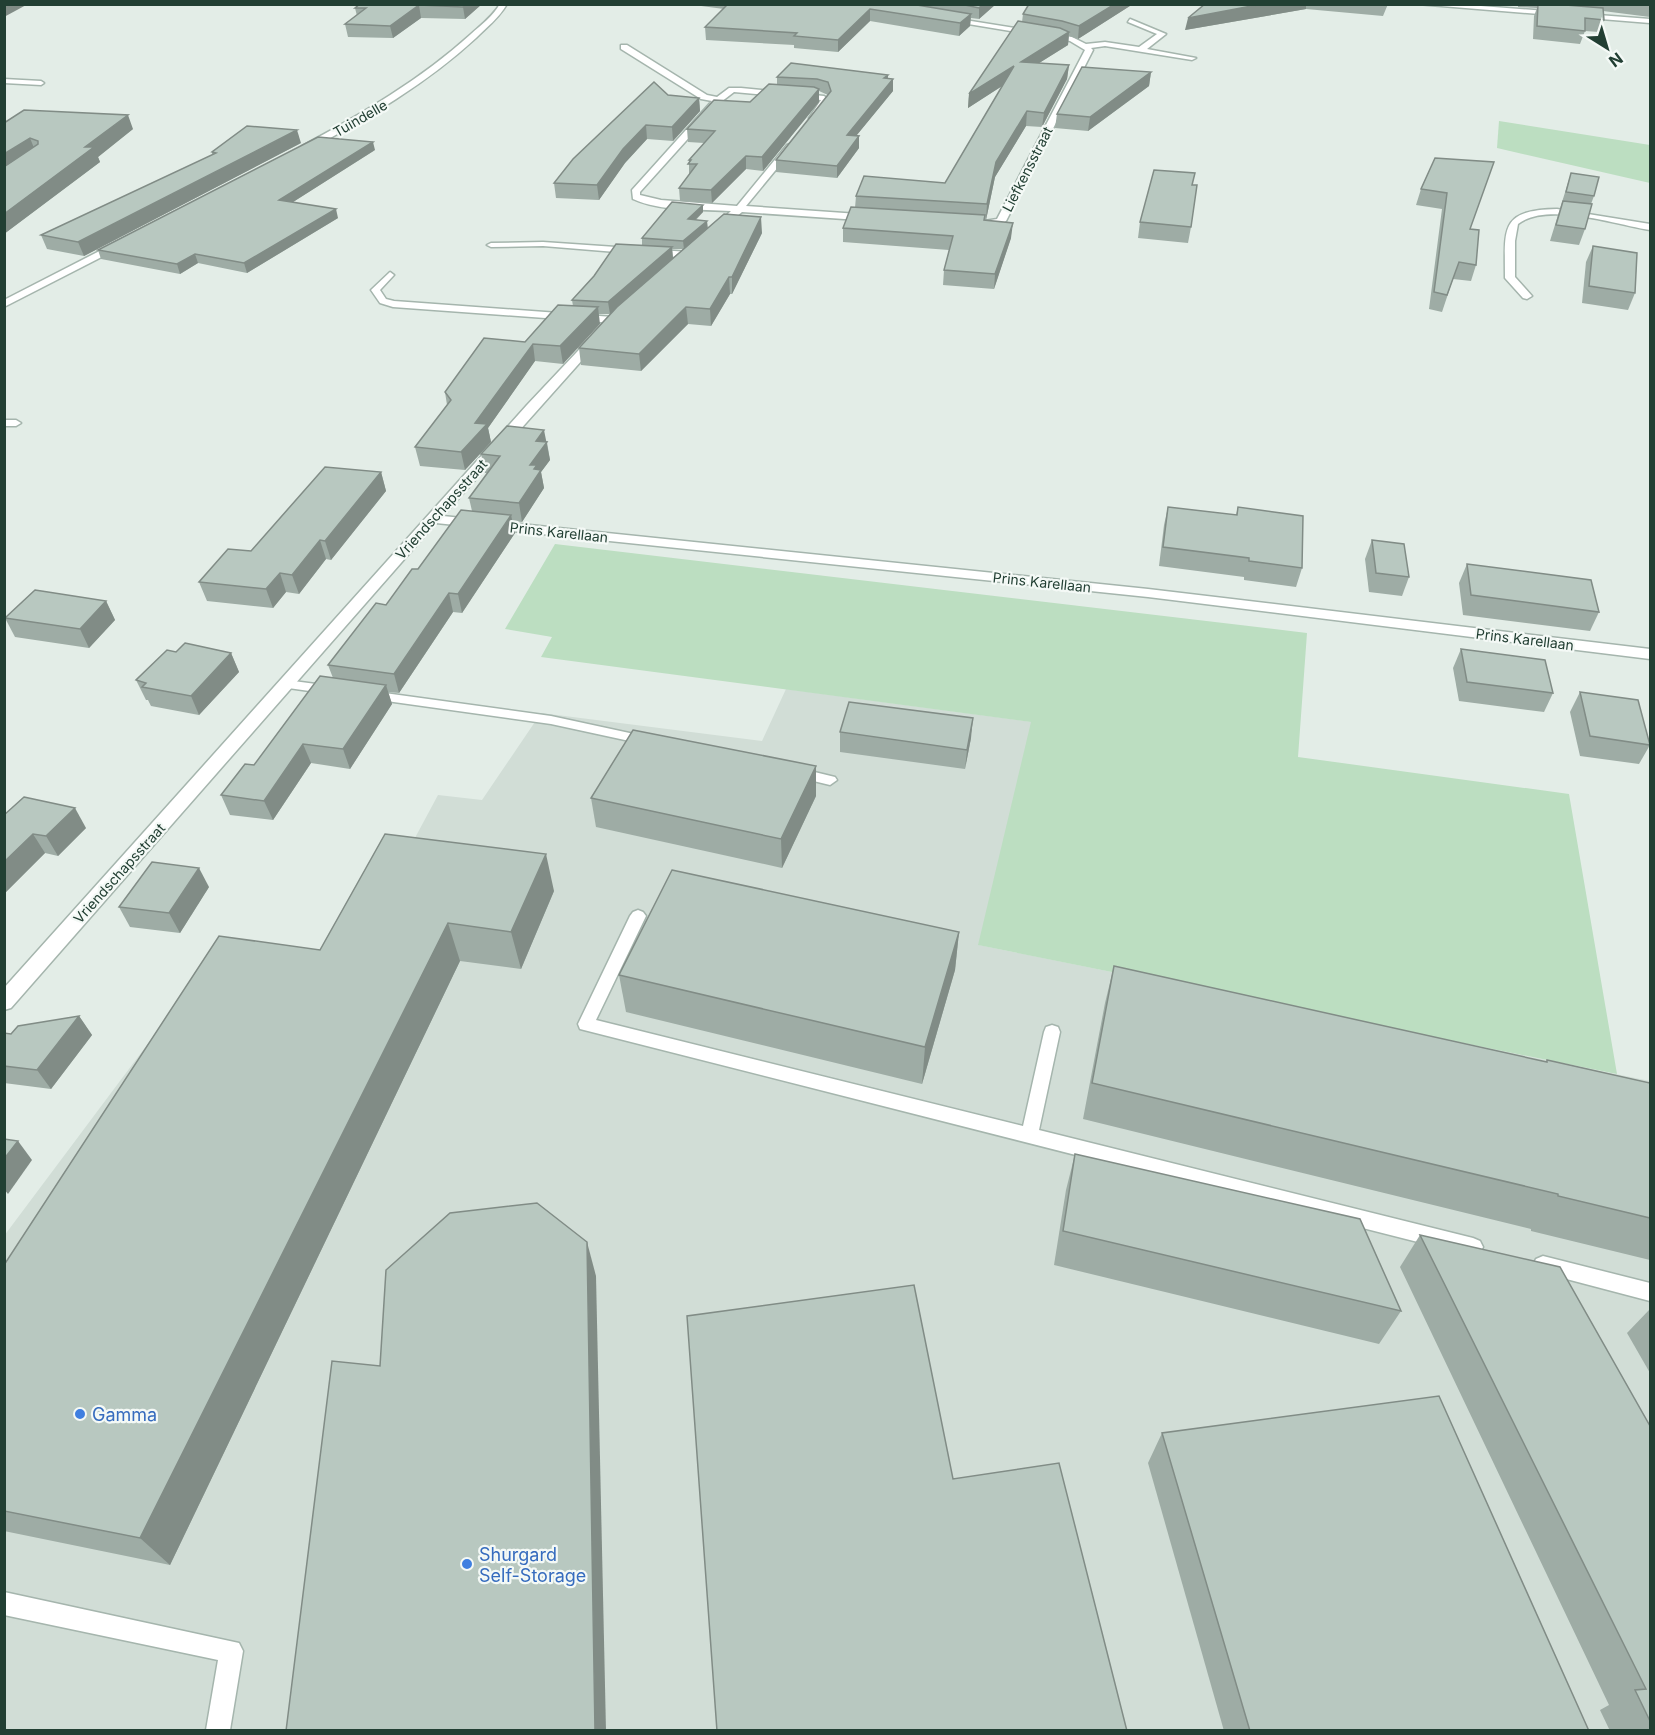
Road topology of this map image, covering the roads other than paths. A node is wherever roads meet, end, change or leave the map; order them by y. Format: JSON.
{"nodes":[{"id":1,"x":504,"y":4,"type":"edge"},
{"id":2,"x":1420,"y":4,"type":"edge"},
{"id":3,"x":939,"y":18,"type":"edge"},
{"id":4,"x":1130,"y":21,"type":"dead end"},
{"id":5,"x":1650,"y":21,"type":"edge"},
{"id":6,"x":1085,"y":45,"type":"junction"},
{"id":7,"x":624,"y":47,"type":"dead end"},
{"id":8,"x":1140,"y":50,"type":"junction"},
{"id":9,"x":1192,"y":58,"type":"dead end"},
{"id":10,"x":4,"y":81,"type":"edge"},
{"id":11,"x":41,"y":83,"type":"dead end"},
{"id":12,"x":718,"y":100,"type":"junction"},
{"id":13,"x":296,"y":152,"type":"edge"},
{"id":14,"x":739,"y":209,"type":"junction"},
{"id":15,"x":881,"y":218,"type":"edge"},
{"id":16,"x":963,"y":224,"type":"edge"},
{"id":17,"x":1650,"y":227,"type":"edge"},
{"id":18,"x":127,"y":240,"type":"edge"},
{"id":19,"x":491,"y":245,"type":"dead end"},
{"id":20,"x":697,"y":247,"type":"junction"},
{"id":21,"x":676,"y":266,"type":"edge"},
{"id":22,"x":390,"y":275,"type":"dead end"},
{"id":23,"x":1527,"y":296,"type":"dead end"},
{"id":24,"x":4,"y":304,"type":"edge"},
{"id":25,"x":618,"y":316,"type":"joint"},
{"id":26,"x":4,"y":423,"type":"edge"},
{"id":27,"x":16,"y":423,"type":"dead end"},
{"id":28,"x":432,"y":519,"type":"junction"},
{"id":29,"x":1650,"y":654,"type":"edge"},
{"id":30,"x":286,"y":684,"type":"junction"},
{"id":31,"x":668,"y":745,"type":"edge"},
{"id":32,"x":784,"y":770,"type":"edge"},
{"id":33,"x":830,"y":780,"type":"dead end"},
{"id":34,"x":638,"y":916,"type":"dead end"},
{"id":35,"x":4,"y":1002,"type":"edge"},
{"id":36,"x":1052,"y":1032,"type":"dead end"},
{"id":37,"x":1029,"y":1137,"type":"junction"},
{"id":38,"x":1493,"y":1252,"type":"edge"},
{"id":39,"x":1528,"y":1261,"type":"edge"},
{"id":40,"x":1650,"y":1292,"type":"edge"},
{"id":41,"x":4,"y":1603,"type":"edge"},
{"id":42,"x":218,"y":1731,"type":"edge"}],
"edges":[{"from":1,"to":13,"type":"street","name":"Tuindelle"},
{"from":2,"to":5,"type":"street"},
{"from":3,"to":6,"type":"street"},
{"from":4,"to":8,"type":"street"},
{"from":6,"to":8,"type":"street"},
{"from":6,"to":16,"type":"street","name":"Liefkensstraat"},
{"from":7,"to":12,"type":"street"},
{"from":8,"to":9,"type":"street"},
{"from":10,"to":11,"type":"lane"},
{"from":12,"to":14,"type":"street"},
{"from":12,"to":14,"type":"street"},
{"from":14,"to":15,"type":"street"},
{"from":14,"to":20,"type":"street"},
{"from":17,"to":23,"type":"street"},
{"from":18,"to":24,"type":"street"},
{"from":19,"to":20,"type":"lane"},
{"from":20,"to":21,"type":"street"},
{"from":22,"to":25,"type":"lane"},
{"from":25,"to":28,"type":"street","name":"Vriendschapsstraat"},
{"from":26,"to":27,"type":"lane"},
{"from":28,"to":29,"type":"street","name":"Prins Karellaan"},
{"from":28,"to":30,"type":"street","name":"Vriendschapsstraat"},
{"from":30,"to":31,"type":"lane"},
{"from":30,"to":35,"type":"street","name":"Vriendschapsstraat"},
{"from":32,"to":33,"type":"lane"},
{"from":34,"to":37,"type":"lane"},
{"from":36,"to":37,"type":"lane"},
{"from":37,"to":38,"type":"lane"},
{"from":39,"to":40,"type":"lane"},
{"from":41,"to":42,"type":"lane"}]}
